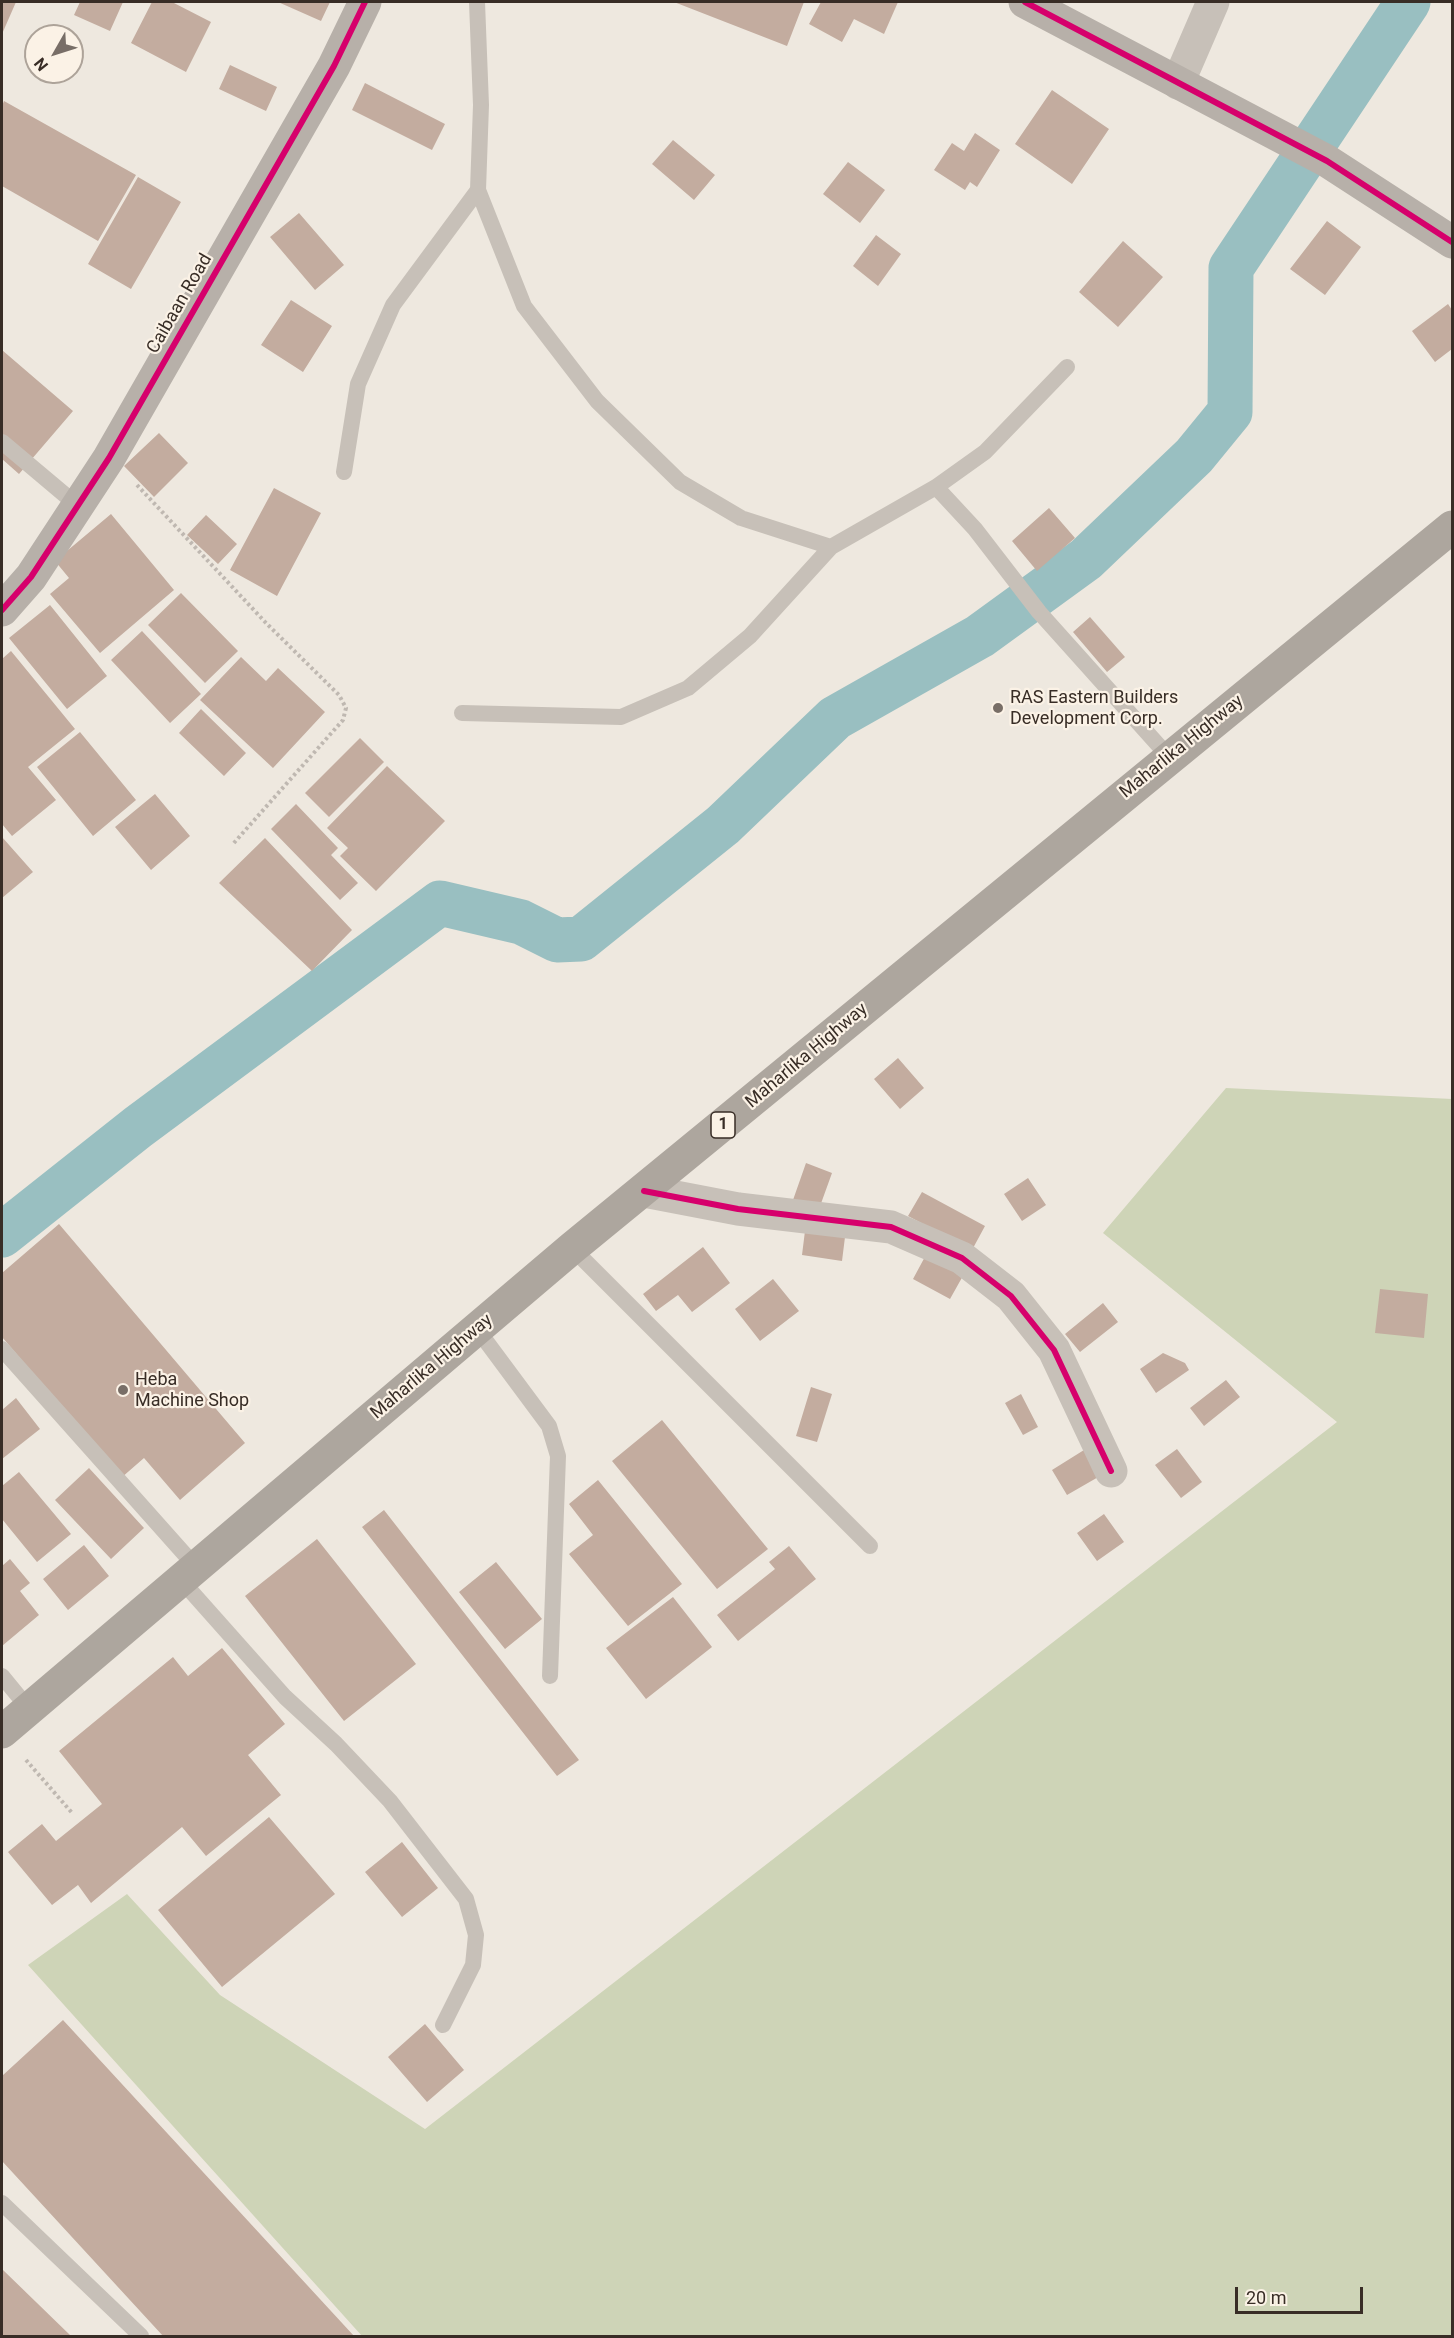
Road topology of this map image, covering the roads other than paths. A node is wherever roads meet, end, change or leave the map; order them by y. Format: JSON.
{"nodes":[{"id":1,"x":365,"y":2,"type":"edge"},
{"id":2,"x":477,"y":2,"type":"edge"},
{"id":3,"x":1025,"y":2,"type":"edge"},
{"id":4,"x":1213,"y":2,"type":"edge"},
{"id":5,"x":1178,"y":83,"type":"junction"},
{"id":6,"x":478,"y":190,"type":"junction"},
{"id":7,"x":1452,"y":242,"type":"edge"},
{"id":8,"x":1067,"y":367,"type":"dead end"},
{"id":9,"x":2,"y":442,"type":"edge"},
{"id":10,"x":344,"y":472,"type":"dead end"},
{"id":11,"x":936,"y":487,"type":"junction"},
{"id":12,"x":77,"y":505,"type":"junction"},
{"id":13,"x":1452,"y":527,"type":"edge"},
{"id":14,"x":831,"y":547,"type":"junction"},
{"id":15,"x":2,"y":610,"type":"edge"},
{"id":16,"x":462,"y":713,"type":"dead end"},
{"id":17,"x":1169,"y":758,"type":"junction"},
{"id":18,"x":644,"y":1191,"type":"junction"},
{"id":19,"x":572,"y":1248,"type":"junction"},
{"id":20,"x":477,"y":1329,"type":"junction"},
{"id":21,"x":2,"y":1349,"type":"edge"},
{"id":22,"x":1111,"y":1471,"type":"dead end"},
{"id":23,"x":870,"y":1546,"type":"dead end"},
{"id":24,"x":189,"y":1574,"type":"junction"},
{"id":25,"x":550,"y":1676,"type":"dead end"},
{"id":26,"x":2,"y":1677,"type":"edge"},
{"id":27,"x":30,"y":1709,"type":"junction"},
{"id":28,"x":2,"y":1732,"type":"edge"},
{"id":29,"x":443,"y":2025,"type":"dead end"},
{"id":30,"x":2,"y":2203,"type":"edge"},
{"id":31,"x":141,"y":2337,"type":"edge"}],
"edges":[{"from":1,"to":12,"type":"street","name":"Caibaan Road"},
{"from":2,"to":6,"type":"lane"},
{"from":3,"to":5,"type":"street"},
{"from":4,"to":5,"type":"street"},
{"from":5,"to":7,"type":"street"},
{"from":6,"to":10,"type":"lane"},
{"from":6,"to":14,"type":"lane"},
{"from":8,"to":11,"type":"lane"},
{"from":9,"to":12,"type":"lane"},
{"from":11,"to":14,"type":"lane"},
{"from":11,"to":17,"type":"lane"},
{"from":12,"to":15,"type":"street","name":"Caibaan Road"},
{"from":13,"to":17,"type":"highway","name":"Maharlika Highway","number":"1"},
{"from":14,"to":16,"type":"lane"},
{"from":17,"to":18,"type":"highway","name":"Maharlika Highway","number":"1"},
{"from":18,"to":19,"type":"highway","name":"Maharlika Highway","number":"1"},
{"from":18,"to":22,"type":"street"},
{"from":19,"to":20,"type":"highway","name":"Maharlika Highway","number":"1"},
{"from":19,"to":23,"type":"lane"},
{"from":20,"to":24,"type":"highway","name":"Maharlika Highway","number":"1"},
{"from":20,"to":25,"type":"lane"},
{"from":21,"to":24,"type":"lane"},
{"from":24,"to":27,"type":"highway","name":"Maharlika Highway","number":"1"},
{"from":24,"to":29,"type":"lane"},
{"from":26,"to":27,"type":"lane"},
{"from":27,"to":28,"type":"highway","name":"Maharlika Highway","number":"1"},
{"from":30,"to":31,"type":"lane"}]}
